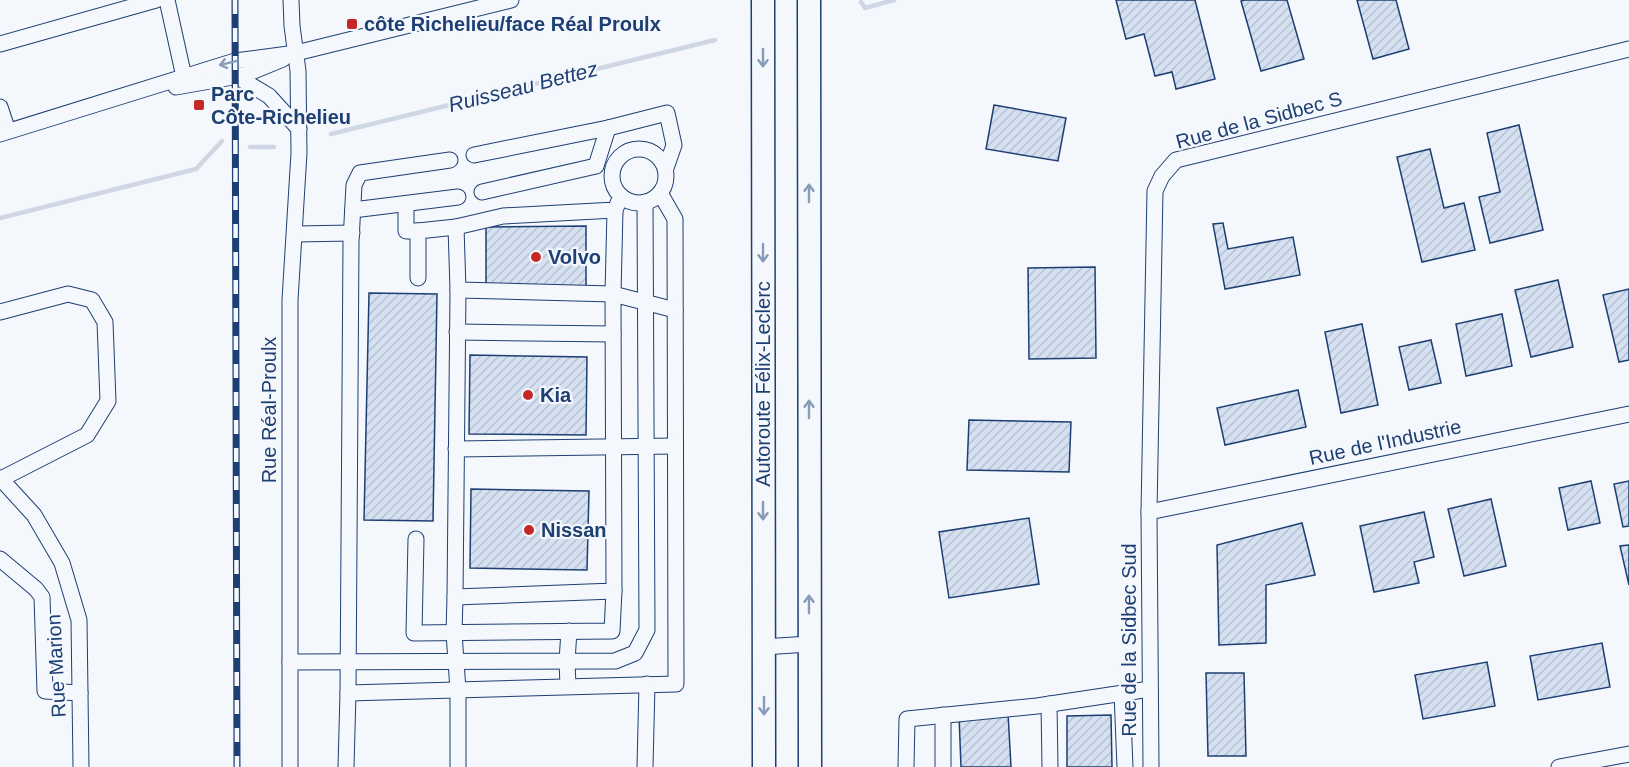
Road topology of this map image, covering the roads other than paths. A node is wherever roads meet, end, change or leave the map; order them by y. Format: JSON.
{"nodes":[{"id":1,"x":156,"y":0,"type":"edge"},
{"id":2,"x":167,"y":0,"type":"edge"},
{"id":3,"x":291,"y":0,"type":"edge"},
{"id":4,"x":511,"y":0,"type":"edge"},
{"id":5,"x":763,"y":0,"type":"edge"},
{"id":6,"x":809,"y":0,"type":"edge"},
{"id":7,"x":0,"y":44,"type":"edge"},
{"id":8,"x":1629,"y":49,"type":"edge"},
{"id":9,"x":297,"y":53,"type":"junction"},
{"id":10,"x":236,"y":76,"type":"junction"},
{"id":11,"x":184,"y":77,"type":"junction"},
{"id":12,"x":146,"y":91,"type":"junction"},
{"id":13,"x":0,"y":108,"type":"edge"},
{"id":14,"x":608,"y":128,"type":"junction"},
{"id":15,"x":299,"y":129,"type":"junction"},
{"id":16,"x":4,"y":133,"type":"edge"},
{"id":17,"x":474,"y":155,"type":"dead end"},
{"id":18,"x":450,"y":160,"type":"dead end"},
{"id":19,"x":666,"y":168,"type":"junction"},
{"id":20,"x":482,"y":192,"type":"dead end"},
{"id":21,"x":660,"y":193,"type":"junction"},
{"id":22,"x":458,"y":197,"type":"dead end"},
{"id":23,"x":645,"y":202,"type":"junction"},
{"id":24,"x":618,"y":203,"type":"junction"},
{"id":25,"x":406,"y":204,"type":"junction"},
{"id":26,"x":353,"y":210,"type":"junction"},
{"id":27,"x":456,"y":227,"type":"junction"},
{"id":28,"x":418,"y":231,"type":"junction"},
{"id":29,"x":352,"y":233,"type":"junction"},
{"id":30,"x":295,"y":234,"type":"junction"},
{"id":31,"x":418,"y":278,"type":"dead end"},
{"id":32,"x":458,"y":290,"type":"junction"},
{"id":33,"x":614,"y":294,"type":"junction"},
{"id":34,"x":646,"y":302,"type":"junction"},
{"id":35,"x":675,"y":310,"type":"junction"},
{"id":36,"x":0,"y":312,"type":"edge"},
{"id":37,"x":457,"y":332,"type":"junction"},
{"id":38,"x":614,"y":334,"type":"junction"},
{"id":39,"x":1629,"y":414,"type":"edge"},
{"id":40,"x":613,"y":446,"type":"junction"},
{"id":41,"x":646,"y":446,"type":"junction"},
{"id":42,"x":675,"y":446,"type":"junction"},
{"id":43,"x":456,"y":450,"type":"junction"},
{"id":44,"x":0,"y":479,"type":"edge"},
{"id":45,"x":1149,"y":512,"type":"junction"},
{"id":46,"x":416,"y":539,"type":"dead end"},
{"id":47,"x":0,"y":560,"type":"edge"},
{"id":48,"x":614,"y":591,"type":"junction"},
{"id":49,"x":455,"y":597,"type":"junction"},
{"id":50,"x":569,"y":631,"type":"junction"},
{"id":51,"x":454,"y":633,"type":"junction"},
{"id":52,"x":809,"y":644,"type":"junction"},
{"id":53,"x":764,"y":647,"type":"junction"},
{"id":54,"x":347,"y":661,"type":"junction"},
{"id":55,"x":455,"y":661,"type":"junction"},
{"id":56,"x":567,"y":661,"type":"junction"},
{"id":57,"x":612,"y":661,"type":"junction"},
{"id":58,"x":290,"y":662,"type":"junction"},
{"id":59,"x":646,"y":684,"type":"junction"},
{"id":60,"x":624,"y":685,"type":"junction"},
{"id":61,"x":568,"y":687,"type":"junction"},
{"id":62,"x":1150,"y":689,"type":"junction"},
{"id":63,"x":458,"y":690,"type":"junction"},
{"id":64,"x":80,"y":693,"type":"junction"},
{"id":65,"x":348,"y":693,"type":"junction"},
{"id":66,"x":1122,"y":693,"type":"junction"},
{"id":67,"x":1049,"y":704,"type":"junction"},
{"id":68,"x":943,"y":716,"type":"junction"},
{"id":69,"x":1629,"y":754,"type":"edge"},
{"id":70,"x":81,"y":767,"type":"edge"},
{"id":71,"x":290,"y":767,"type":"edge"},
{"id":72,"x":346,"y":767,"type":"edge"},
{"id":73,"x":458,"y":767,"type":"edge"},
{"id":74,"x":645,"y":767,"type":"edge"},
{"id":75,"x":764,"y":767,"type":"edge"},
{"id":76,"x":810,"y":767,"type":"edge"},
{"id":77,"x":906,"y":767,"type":"edge"},
{"id":78,"x":943,"y":767,"type":"edge"},
{"id":79,"x":1050,"y":767,"type":"edge"},
{"id":80,"x":1125,"y":767,"type":"edge"},
{"id":81,"x":1150,"y":767,"type":"edge"},
{"id":82,"x":1559,"y":767,"type":"edge"}],
"edges":[{"from":1,"to":7,"type":"street"},
{"from":2,"to":11,"type":"street"},
{"from":3,"to":9,"type":"street","name":"Rue Réal-Proulx"},
{"from":4,"to":9,"type":"street"},
{"from":5,"to":53,"type":"highway","name":"Autoroute Félix-Leclerc","one_way":true},
{"from":52,"to":6,"type":"highway","one_way":true},
{"from":8,"to":45,"type":"street","name":"Rue de la Sidbec S"},
{"from":9,"to":10,"type":"street"},
{"from":9,"to":11,"type":"street","one_way":true},
{"from":9,"to":15,"type":"street","name":"Rue Réal-Proulx"},
{"from":10,"to":12,"type":"street"},
{"from":10,"to":15,"type":"street"},
{"from":11,"to":12,"type":"street"},
{"from":12,"to":16,"type":"street"},
{"from":13,"to":16,"type":"street"},
{"from":14,"to":17,"type":"street"},
{"from":14,"to":19,"type":"street"},
{"from":14,"to":20,"type":"street"},
{"from":15,"to":30,"type":"street","name":"Rue Réal-Proulx"},
{"from":18,"to":26,"type":"street"},
{"from":19,"to":21,"type":"street"},
{"from":19,"to":24,"type":"street"},
{"from":21,"to":23,"type":"street"},
{"from":21,"to":35,"type":"street"},
{"from":22,"to":25,"type":"street"},
{"from":23,"to":24,"type":"street"},
{"from":23,"to":34,"type":"street"},
{"from":24,"to":27,"type":"street"},
{"from":24,"to":33,"type":"street"},
{"from":25,"to":26,"type":"street"},
{"from":25,"to":28,"type":"street"},
{"from":26,"to":29,"type":"street"},
{"from":27,"to":28,"type":"street"},
{"from":27,"to":32,"type":"street"},
{"from":28,"to":31,"type":"street"},
{"from":29,"to":30,"type":"street"},
{"from":29,"to":54,"type":"street"},
{"from":30,"to":58,"type":"street","name":"Rue Réal-Proulx"},
{"from":32,"to":33,"type":"street"},
{"from":32,"to":37,"type":"street"},
{"from":33,"to":34,"type":"street"},
{"from":33,"to":38,"type":"street"},
{"from":34,"to":35,"type":"street"},
{"from":34,"to":41,"type":"street"},
{"from":35,"to":42,"type":"street"},
{"from":36,"to":44,"type":"street"},
{"from":37,"to":38,"type":"street"},
{"from":37,"to":43,"type":"street"},
{"from":38,"to":40,"type":"street"},
{"from":39,"to":45,"type":"street","name":"Rue de l'Industrie"},
{"from":40,"to":41,"type":"street"},
{"from":40,"to":43,"type":"street"},
{"from":40,"to":48,"type":"street"},
{"from":41,"to":42,"type":"street"},
{"from":41,"to":57,"type":"street"},
{"from":42,"to":59,"type":"street"},
{"from":43,"to":49,"type":"street"},
{"from":44,"to":64,"type":"street","name":"Rue Marion"},
{"from":45,"to":62,"type":"street","name":"Rue de la Sidbec Sud"},
{"from":46,"to":51,"type":"street"},
{"from":47,"to":64,"type":"street"},
{"from":48,"to":49,"type":"street"},
{"from":48,"to":50,"type":"street"},
{"from":49,"to":51,"type":"street"},
{"from":50,"to":51,"type":"street"},
{"from":50,"to":56,"type":"street"},
{"from":51,"to":55,"type":"street"},
{"from":52,"to":53,"type":"street"},
{"from":52,"to":76,"type":"highway"},
{"from":53,"to":75,"type":"highway","name":"Autoroute Félix-Leclerc","one_way":true},
{"from":54,"to":55,"type":"street"},
{"from":54,"to":58,"type":"street"},
{"from":54,"to":65,"type":"street"},
{"from":55,"to":56,"type":"street"},
{"from":55,"to":63,"type":"street"},
{"from":56,"to":57,"type":"street"},
{"from":56,"to":61,"type":"street"},
{"from":57,"to":60,"type":"street"},
{"from":58,"to":71,"type":"street","name":"Rue Réal-Proulx"},
{"from":59,"to":60,"type":"street"},
{"from":59,"to":74,"type":"street"},
{"from":60,"to":61,"type":"street"},
{"from":61,"to":63,"type":"street"},
{"from":62,"to":66,"type":"street"},
{"from":62,"to":81,"type":"street","name":"Rue de la Sidbec Sud"},
{"from":63,"to":65,"type":"street"},
{"from":63,"to":73,"type":"street"},
{"from":64,"to":70,"type":"street","name":"Rue Marion"},
{"from":65,"to":72,"type":"street"},
{"from":66,"to":67,"type":"street"},
{"from":66,"to":80,"type":"street"},
{"from":67,"to":68,"type":"street"},
{"from":67,"to":79,"type":"street"},
{"from":68,"to":77,"type":"street"},
{"from":68,"to":78,"type":"street"},
{"from":69,"to":82,"type":"street"}]}
